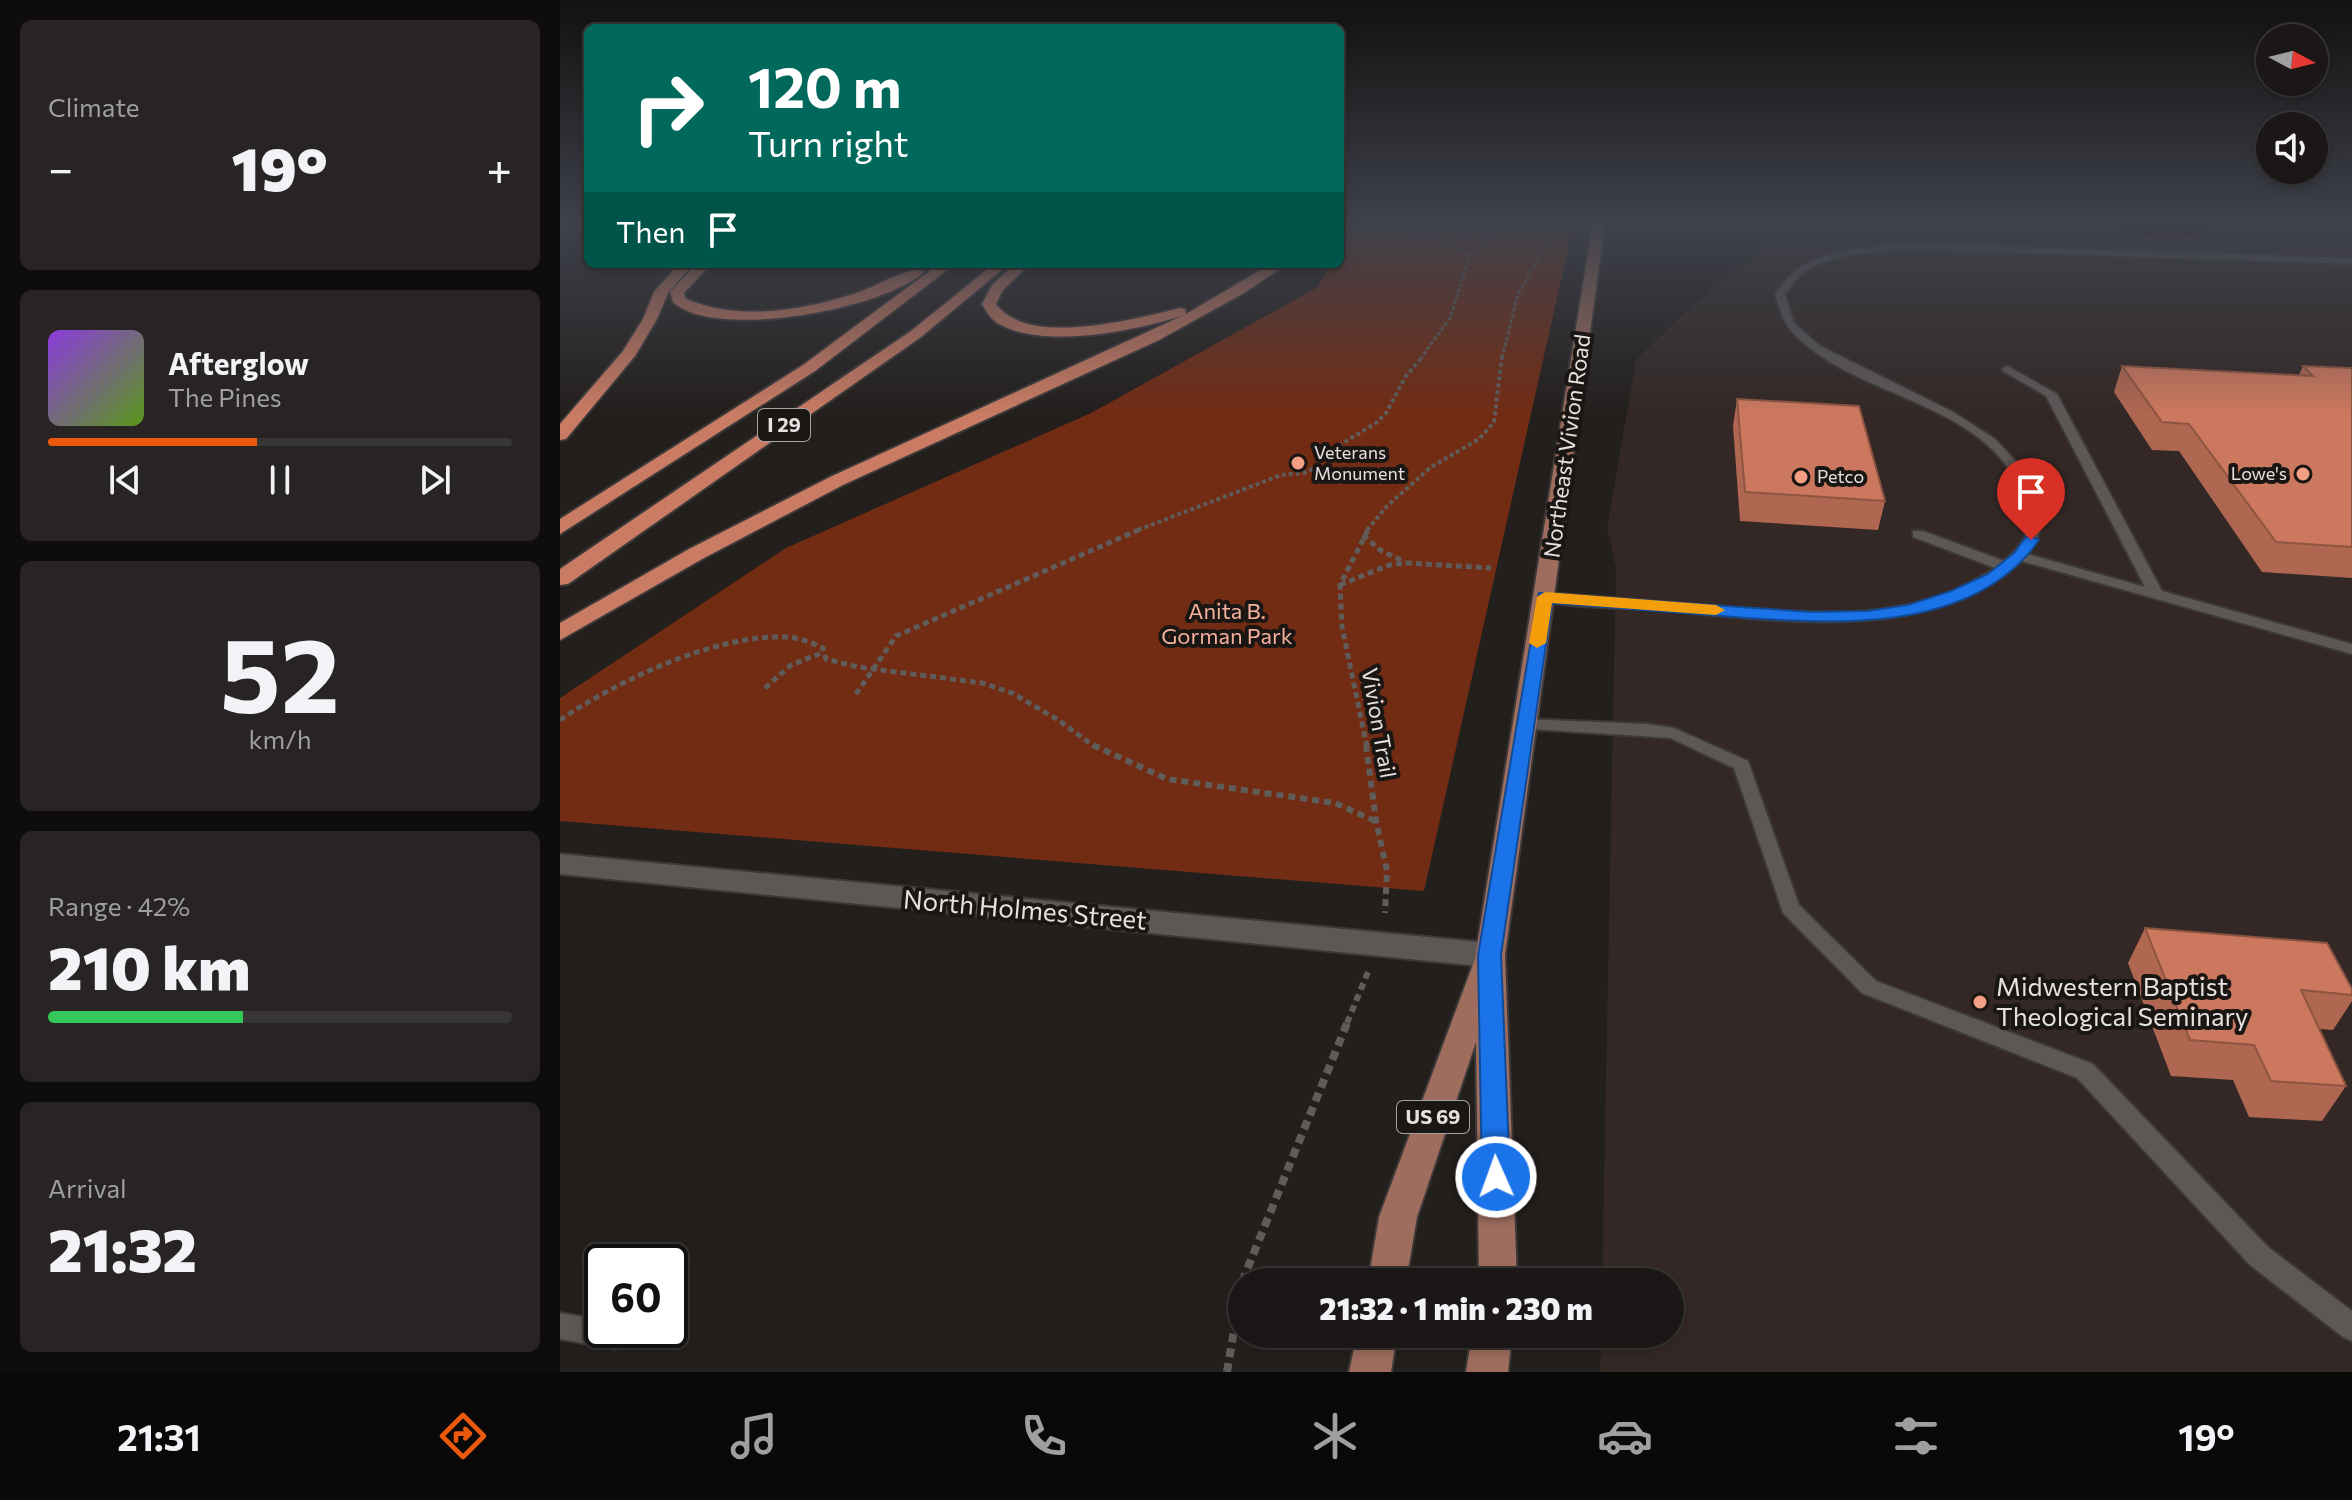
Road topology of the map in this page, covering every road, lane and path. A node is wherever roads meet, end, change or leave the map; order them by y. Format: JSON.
{"nodes":[{"id":1,"x":666,"y":286,"type":"edge"},
{"id":2,"x":683,"y":286,"type":"edge"},
{"id":3,"x":892,"y":286,"type":"edge"},
{"id":4,"x":919,"y":286,"type":"edge"},
{"id":5,"x":975,"y":286,"type":"edge"},
{"id":6,"x":1001,"y":286,"type":"edge"},
{"id":7,"x":1226,"y":286,"type":"edge"},
{"id":8,"x":1246,"y":286,"type":"edge"},
{"id":9,"x":1460,"y":286,"type":"edge"},
{"id":10,"x":1523,"y":286,"type":"edge"},
{"id":11,"x":1590,"y":286,"type":"edge"},
{"id":12,"x":1786,"y":286,"type":"edge"},
{"id":13,"x":2007,"y":369,"type":"dead end"},
{"id":14,"x":560,"y":435,"type":"edge"},
{"id":15,"x":560,"y":528,"type":"edge"},
{"id":16,"x":1918,"y":534,"type":"dead end"},
{"id":17,"x":1363,"y":535,"type":"junction"},
{"id":18,"x":2020,"y":556,"type":"junction"},
{"id":19,"x":1406,"y":563,"type":"junction"},
{"id":20,"x":2006,"y":567,"type":"junction"},
{"id":21,"x":1491,"y":568,"type":"dead end"},
{"id":22,"x":560,"y":579,"type":"edge"},
{"id":23,"x":1340,"y":585,"type":"junction"},
{"id":24,"x":2157,"y":595,"type":"junction"},
{"id":25,"x":1545,"y":597,"type":"junction"},
{"id":26,"x":560,"y":633,"type":"edge"},
{"id":27,"x":2352,"y":649,"type":"edge"},
{"id":28,"x":824,"y":652,"type":"junction"},
{"id":29,"x":874,"y":669,"type":"junction"},
{"id":30,"x":765,"y":688,"type":"dead end"},
{"id":31,"x":856,"y":694,"type":"dead end"},
{"id":32,"x":560,"y":720,"type":"edge"},
{"id":33,"x":1524,"y":724,"type":"junction"},
{"id":34,"x":1376,"y":821,"type":"junction"},
{"id":35,"x":563,"y":868,"type":"edge"},
{"id":36,"x":1380,"y":944,"type":"junction"},
{"id":37,"x":1490,"y":955,"type":"junction"},
{"id":38,"x":1248,"y":1268,"type":"edge"},
{"id":39,"x":1389,"y":1268,"type":"edge"},
{"id":40,"x":1498,"y":1268,"type":"edge"},
{"id":41,"x":560,"y":1326,"type":"edge"},
{"id":42,"x":2352,"y":1328,"type":"edge"},
{"id":43,"x":584,"y":1330,"type":"edge"},
{"id":44,"x":1231,"y":1348,"type":"edge"},
{"id":45,"x":1374,"y":1348,"type":"edge"},
{"id":46,"x":1490,"y":1348,"type":"edge"},
{"id":47,"x":1227,"y":1372,"type":"edge"},
{"id":48,"x":1370,"y":1372,"type":"edge"},
{"id":49,"x":1487,"y":1372,"type":"edge"}],
"edges":[{"from":1,"to":14,"type":"highway"},
{"from":2,"to":3,"type":"highway"},
{"from":4,"to":15,"type":"highway","number":"I 29"},
{"from":5,"to":22,"type":"highway","number":"I 29"},
{"from":6,"to":7,"type":"highway"},
{"from":8,"to":26,"type":"highway"},
{"from":9,"to":29,"type":"path"},
{"from":10,"to":17,"type":"path","name":"Vivion Trail"},
{"from":11,"to":25,"type":"main road","name":"Northeast Vivion Road","number":"US 69"},
{"from":12,"to":18,"type":"lane"},
{"from":13,"to":24,"type":"lane"},
{"from":16,"to":20,"type":"lane"},
{"from":17,"to":19,"type":"path"},
{"from":17,"to":23,"type":"path","name":"Vivion Trail"},
{"from":18,"to":20,"type":"lane"},
{"from":18,"to":24,"type":"lane"},
{"from":19,"to":21,"type":"path"},
{"from":19,"to":23,"type":"path"},
{"from":20,"to":25,"type":"lane"},
{"from":23,"to":34,"type":"path","name":"Vivion Trail"},
{"from":24,"to":27,"type":"lane"},
{"from":25,"to":33,"type":"main road","name":"Northeast Vivion Road","number":"US 69"},
{"from":28,"to":29,"type":"path"},
{"from":28,"to":30,"type":"path"},
{"from":28,"to":32,"type":"path"},
{"from":29,"to":31,"type":"path"},
{"from":29,"to":34,"type":"path"},
{"from":33,"to":37,"type":"main road","name":"Northeast Vivion Road","number":"US 69"},
{"from":33,"to":42,"type":"lane"},
{"from":34,"to":36,"type":"path","name":"Vivion Trail"},
{"from":35,"to":36,"type":"street","name":"North Holmes Street"},
{"from":36,"to":37,"type":"street","name":"North Holmes Street"},
{"from":36,"to":38,"type":"path","name":"Vivion Trail"},
{"from":37,"to":39,"type":"main road","name":"Northeast Vivion Road","number":"US 69"},
{"from":37,"to":40,"type":"main road","name":"Northeast Vivion Road","number":"US 69"},
{"from":41,"to":43,"type":"lane"},
{"from":44,"to":47,"type":"path","name":"Vivion Trail"},
{"from":45,"to":48,"type":"main road"},
{"from":46,"to":49,"type":"main road"}]}
